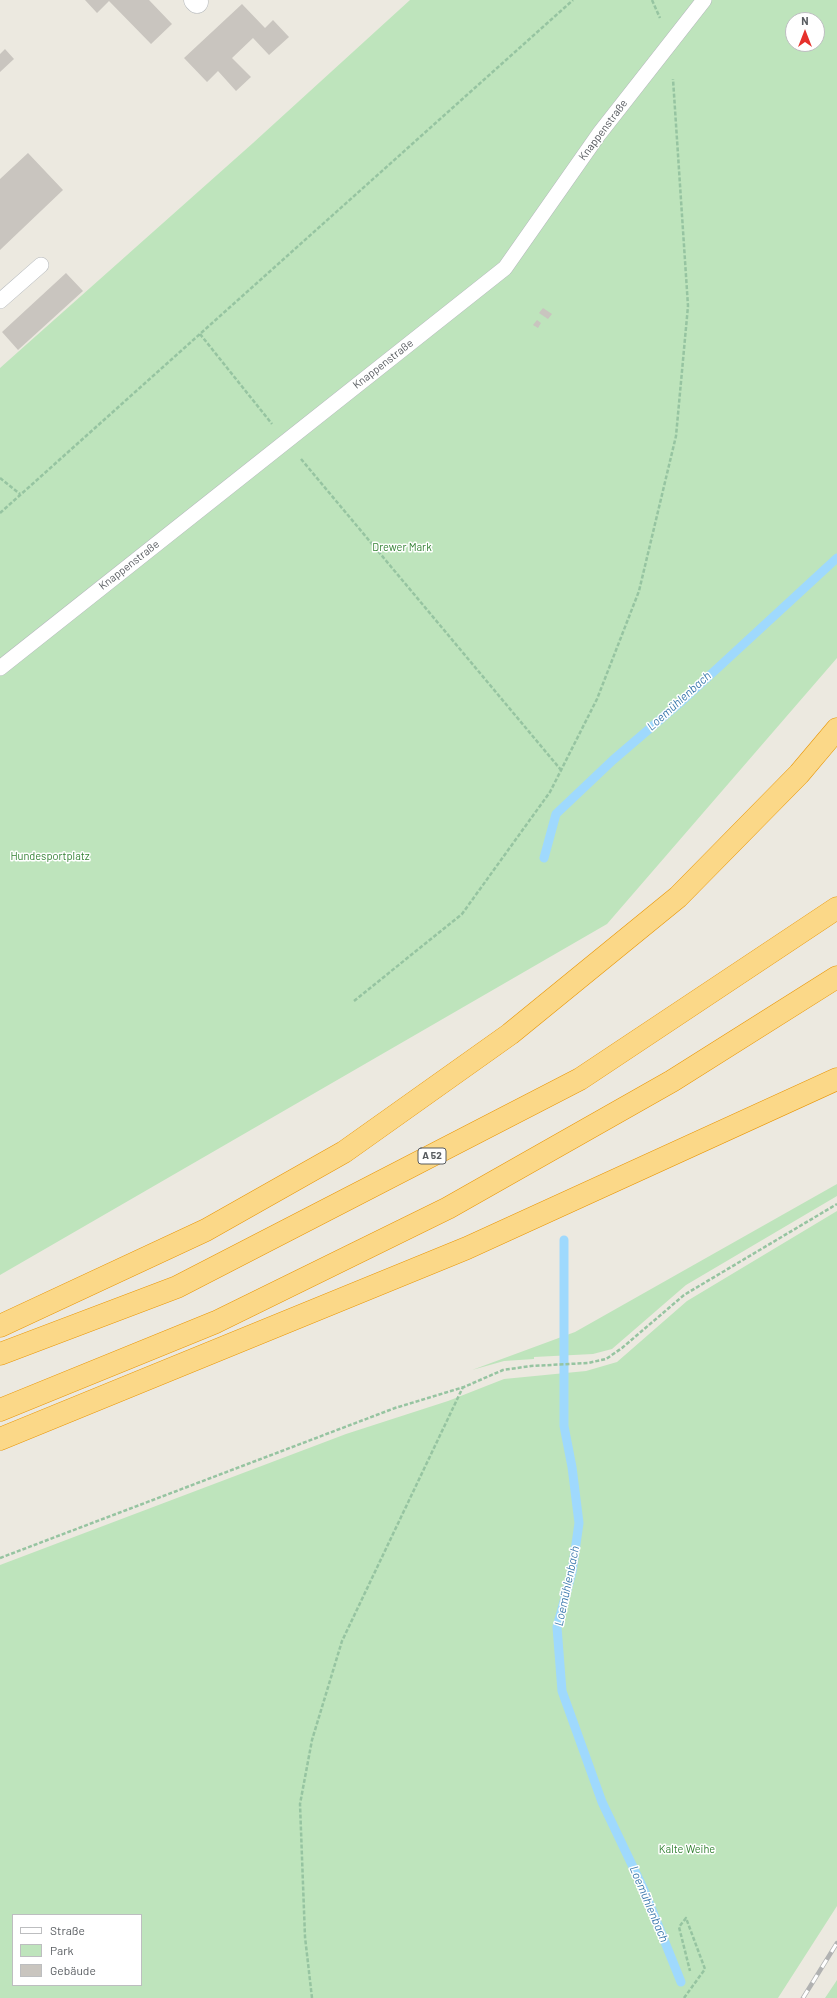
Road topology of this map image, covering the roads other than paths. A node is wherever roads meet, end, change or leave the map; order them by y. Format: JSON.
{"nodes":[{"id":1,"x":704,"y":0,"type":"edge"},
{"id":2,"x":41,"y":265,"type":"dead end"},
{"id":3,"x":0,"y":300,"type":"edge"},
{"id":4,"x":0,"y":668,"type":"edge"},
{"id":5,"x":837,"y":729,"type":"edge"},
{"id":6,"x":837,"y":908,"type":"edge"},
{"id":7,"x":837,"y":977,"type":"edge"},
{"id":8,"x":837,"y":1079,"type":"edge"},
{"id":9,"x":0,"y":1326,"type":"edge"},
{"id":10,"x":0,"y":1354,"type":"edge"},
{"id":11,"x":0,"y":1410,"type":"edge"},
{"id":12,"x":0,"y":1439,"type":"edge"}],
"edges":[{"from":1,"to":4,"type":"lane","name":"Knappenstraße"},
{"from":2,"to":3,"type":"lane"},
{"from":5,"to":9,"type":"highway"},
{"from":6,"to":10,"type":"highway","number":"A 52"},
{"from":7,"to":11,"type":"highway"},
{"from":8,"to":12,"type":"highway"}]}
